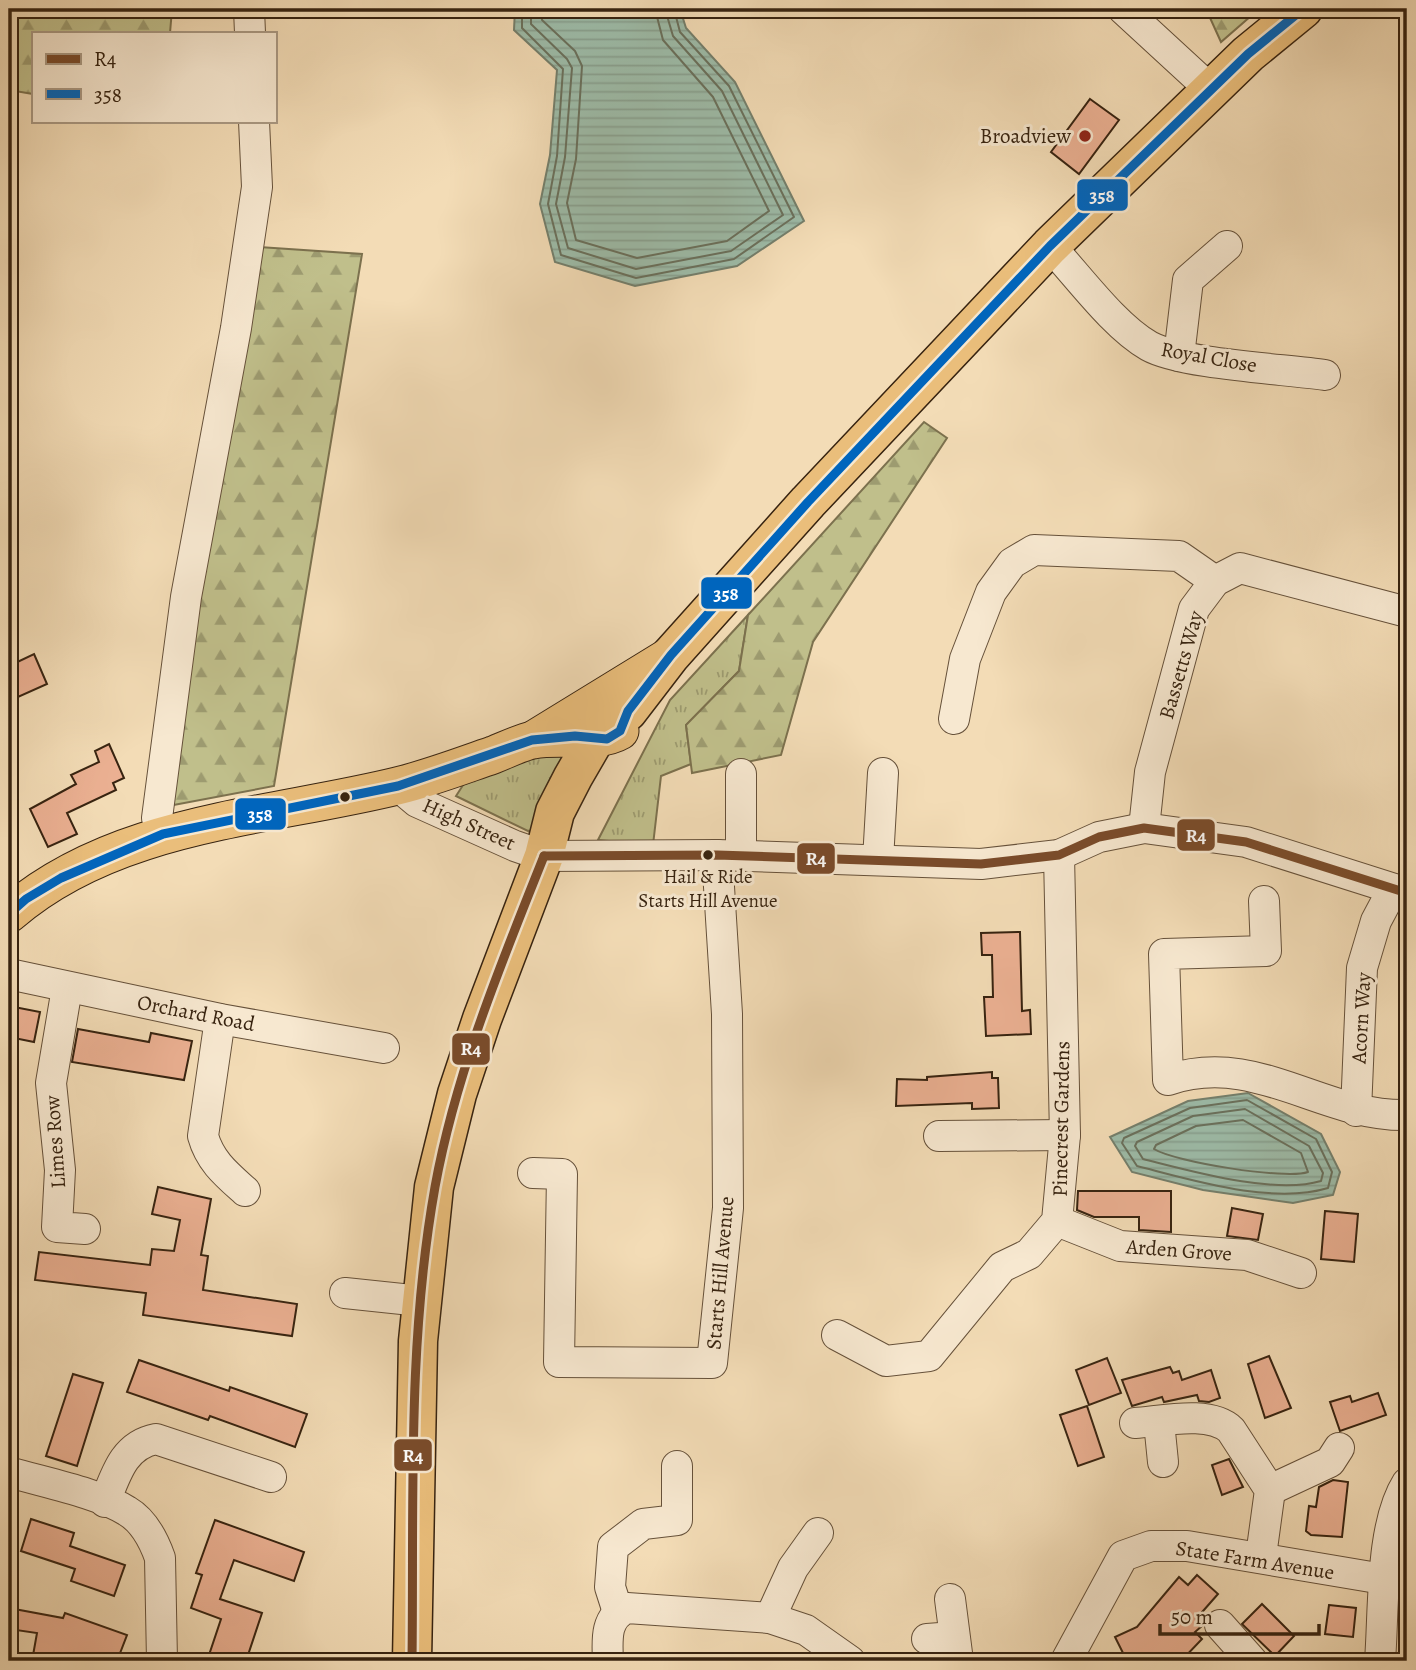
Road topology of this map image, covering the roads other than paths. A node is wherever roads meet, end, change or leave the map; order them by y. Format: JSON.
{"nodes":[{"id":1,"x":249,"y":9,"type":"edge"},
{"id":2,"x":1123,"y":9,"type":"edge"},
{"id":3,"x":1303,"y":9,"type":"edge"},
{"id":4,"x":250,"y":32,"type":"edge"},
{"id":5,"x":1211,"y":90,"type":"junction"},
{"id":6,"x":254,"y":122,"type":"edge"},
{"id":7,"x":1051,"y":246,"type":"junction"},
{"id":8,"x":1227,"y":246,"type":"dead end"},
{"id":9,"x":1179,"y":356,"type":"junction"},
{"id":10,"x":1325,"y":375,"type":"dead end"},
{"id":11,"x":1214,"y":581,"type":"junction"},
{"id":12,"x":1407,"y":612,"type":"edge"},
{"id":13,"x":671,"y":655,"type":"junction"},
{"id":14,"x":954,"y":719,"type":"dead end"},
{"id":15,"x":615,"y":727,"type":"junction"},
{"id":16,"x":532,"y":740,"type":"junction"},
{"id":17,"x":883,"y":773,"type":"dead end"},
{"id":18,"x":741,"y":774,"type":"dead end"},
{"id":19,"x":398,"y":786,"type":"junction"},
{"id":20,"x":1144,"y":828,"type":"junction"},
{"id":21,"x":163,"y":834,"type":"junction"},
{"id":22,"x":729,"y":855,"type":"junction"},
{"id":23,"x":1059,"y":855,"type":"junction"},
{"id":24,"x":544,"y":856,"type":"junction"},
{"id":25,"x":877,"y":860,"type":"junction"},
{"id":26,"x":1400,"y":891,"type":"edge"},
{"id":27,"x":1265,"y":901,"type":"dead end"},
{"id":28,"x":9,"y":914,"type":"edge"},
{"id":29,"x":9,"y":974,"type":"edge"},
{"id":30,"x":67,"y":988,"type":"junction"},
{"id":31,"x":220,"y":1019,"type":"junction"},
{"id":32,"x":384,"y":1048,"type":"dead end"},
{"id":33,"x":1356,"y":1111,"type":"junction"},
{"id":34,"x":1407,"y":1115,"type":"edge"},
{"id":35,"x":1065,"y":1135,"type":"junction"},
{"id":36,"x":939,"y":1136,"type":"dead end"},
{"id":37,"x":533,"y":1173,"type":"dead end"},
{"id":38,"x":245,"y":1191,"type":"dead end"},
{"id":39,"x":1058,"y":1221,"type":"junction"},
{"id":40,"x":85,"y":1229,"type":"dead end"},
{"id":41,"x":1301,"y":1273,"type":"dead end"},
{"id":42,"x":345,"y":1293,"type":"dead end"},
{"id":43,"x":421,"y":1301,"type":"junction"},
{"id":44,"x":837,"y":1335,"type":"dead end"},
{"id":45,"x":1339,"y":1448,"type":"dead end"},
{"id":46,"x":1163,"y":1462,"type":"dead end"},
{"id":47,"x":677,"y":1466,"type":"dead end"},
{"id":48,"x":9,"y":1472,"type":"edge"},
{"id":49,"x":271,"y":1477,"type":"dead end"},
{"id":50,"x":1407,"y":1483,"type":"edge"},
{"id":51,"x":1270,"y":1490,"type":"junction"},
{"id":52,"x":105,"y":1502,"type":"junction"},
{"id":53,"x":818,"y":1533,"type":"dead end"},
{"id":54,"x":1261,"y":1556,"type":"junction"},
{"id":55,"x":1383,"y":1579,"type":"junction"},
{"id":56,"x":950,"y":1599,"type":"dead end"},
{"id":57,"x":622,"y":1610,"type":"junction"},
{"id":58,"x":771,"y":1618,"type":"junction"},
{"id":59,"x":1396,"y":1624,"type":"edge"},
{"id":60,"x":1220,"y":1625,"type":"dead end"},
{"id":61,"x":946,"y":1646,"type":"edge"},
{"id":62,"x":162,"y":1661,"type":"edge"},
{"id":63,"x":412,"y":1661,"type":"edge"},
{"id":64,"x":608,"y":1661,"type":"edge"},
{"id":65,"x":850,"y":1661,"type":"edge"},
{"id":66,"x":1066,"y":1661,"type":"edge"},
{"id":67,"x":1252,"y":1661,"type":"edge"},
{"id":68,"x":1380,"y":1661,"type":"edge"}],
"edges":[{"from":1,"to":4,"type":"street"},
{"from":2,"to":5,"type":"street"},
{"from":3,"to":5,"type":"highway"},
{"from":5,"to":7,"type":"highway"},
{"from":6,"to":21,"type":"street"},
{"from":7,"to":9,"type":"street","name":"Royal Close"},
{"from":7,"to":13,"type":"highway"},
{"from":8,"to":9,"type":"street"},
{"from":9,"to":10,"type":"street","name":"Royal Close"},
{"from":11,"to":12,"type":"street"},
{"from":11,"to":14,"type":"street"},
{"from":11,"to":20,"type":"street","name":"Bassetts Way"},
{"from":13,"to":15,"type":"highway"},
{"from":13,"to":16,"type":"main road","name":"High Street"},
{"from":15,"to":16,"type":"main road","name":"High Street"},
{"from":15,"to":24,"type":"highway"},
{"from":16,"to":19,"type":"main road","name":"High Street"},
{"from":17,"to":25,"type":"street"},
{"from":18,"to":22,"type":"street"},
{"from":19,"to":21,"type":"main road","name":"High Street"},
{"from":19,"to":24,"type":"street","name":"High Street"},
{"from":20,"to":23,"type":"street","name":"High Street"},
{"from":20,"to":26,"type":"street","name":"High Street"},
{"from":21,"to":28,"type":"main road","name":"High Street"},
{"from":22,"to":24,"type":"street","name":"High Street"},
{"from":22,"to":25,"type":"street","name":"High Street"},
{"from":22,"to":37,"type":"street","name":"Starts Hill Avenue"},
{"from":23,"to":25,"type":"street","name":"High Street"},
{"from":23,"to":35,"type":"street","name":"Pinecrest Gardens"},
{"from":24,"to":43,"type":"highway"},
{"from":26,"to":33,"type":"street","name":"Acorn Way"},
{"from":27,"to":33,"type":"street"},
{"from":29,"to":30,"type":"street","name":"Orchard Road"},
{"from":30,"to":31,"type":"street","name":"Orchard Road"},
{"from":30,"to":40,"type":"street","name":"Limes Row"},
{"from":31,"to":32,"type":"street","name":"Orchard Road"},
{"from":31,"to":38,"type":"street"},
{"from":33,"to":34,"type":"street"},
{"from":35,"to":36,"type":"street"},
{"from":35,"to":39,"type":"street","name":"Pinecrest Gardens"},
{"from":39,"to":41,"type":"street","name":"Arden Grove"},
{"from":39,"to":44,"type":"street","name":"Pinecrest Gardens"},
{"from":42,"to":43,"type":"street"},
{"from":43,"to":63,"type":"highway"},
{"from":45,"to":51,"type":"street"},
{"from":46,"to":51,"type":"street"},
{"from":47,"to":57,"type":"street"},
{"from":48,"to":52,"type":"street"},
{"from":49,"to":52,"type":"street"},
{"from":50,"to":55,"type":"street"},
{"from":51,"to":54,"type":"street"},
{"from":52,"to":62,"type":"street"},
{"from":53,"to":58,"type":"street"},
{"from":54,"to":55,"type":"street","name":"State Farm Avenue"},
{"from":54,"to":66,"type":"street","name":"State Farm Avenue"},
{"from":55,"to":59,"type":"street"},
{"from":56,"to":61,"type":"street"},
{"from":57,"to":58,"type":"street"},
{"from":57,"to":64,"type":"street"},
{"from":58,"to":65,"type":"street"},
{"from":59,"to":68,"type":"street"},
{"from":60,"to":67,"type":"street"}]}
